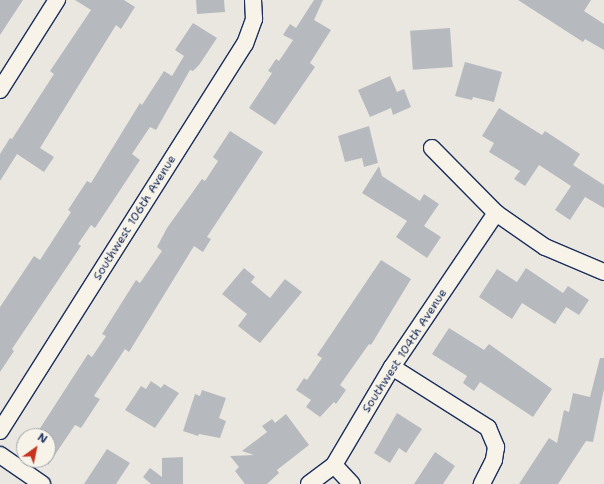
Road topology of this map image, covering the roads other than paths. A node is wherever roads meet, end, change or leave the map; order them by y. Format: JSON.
{"nodes":[{"id":1,"x":57,"y":0,"type":"edge"},
{"id":2,"x":253,"y":0,"type":"edge"},
{"id":3,"x":0,"y":90,"type":"edge"},
{"id":4,"x":432,"y":148,"type":"dead end"},
{"id":5,"x":496,"y":213,"type":"junction"},
{"id":6,"x":604,"y":272,"type":"edge"},
{"id":7,"x":392,"y":367,"type":"junction"},
{"id":8,"x":0,"y":431,"type":"edge"},
{"id":9,"x":0,"y":455,"type":"edge"},
{"id":10,"x":334,"y":465,"type":"junction"},
{"id":11,"x":42,"y":484,"type":"edge"},
{"id":12,"x":309,"y":484,"type":"edge"},
{"id":13,"x":352,"y":484,"type":"edge"},
{"id":14,"x":482,"y":484,"type":"edge"}],
"edges":[{"from":1,"to":3,"type":"street"},
{"from":2,"to":8,"type":"street","name":"Southwest 106th Avenue"},
{"from":4,"to":5,"type":"street"},
{"from":5,"to":6,"type":"street"},
{"from":5,"to":7,"type":"street","name":"Southwest 104th Avenue"},
{"from":7,"to":10,"type":"street","name":"Southwest 104th Avenue"},
{"from":7,"to":14,"type":"street"},
{"from":9,"to":11,"type":"street"},
{"from":10,"to":12,"type":"street","name":"Southwest 104th Avenue"},
{"from":10,"to":13,"type":"street"}]}
